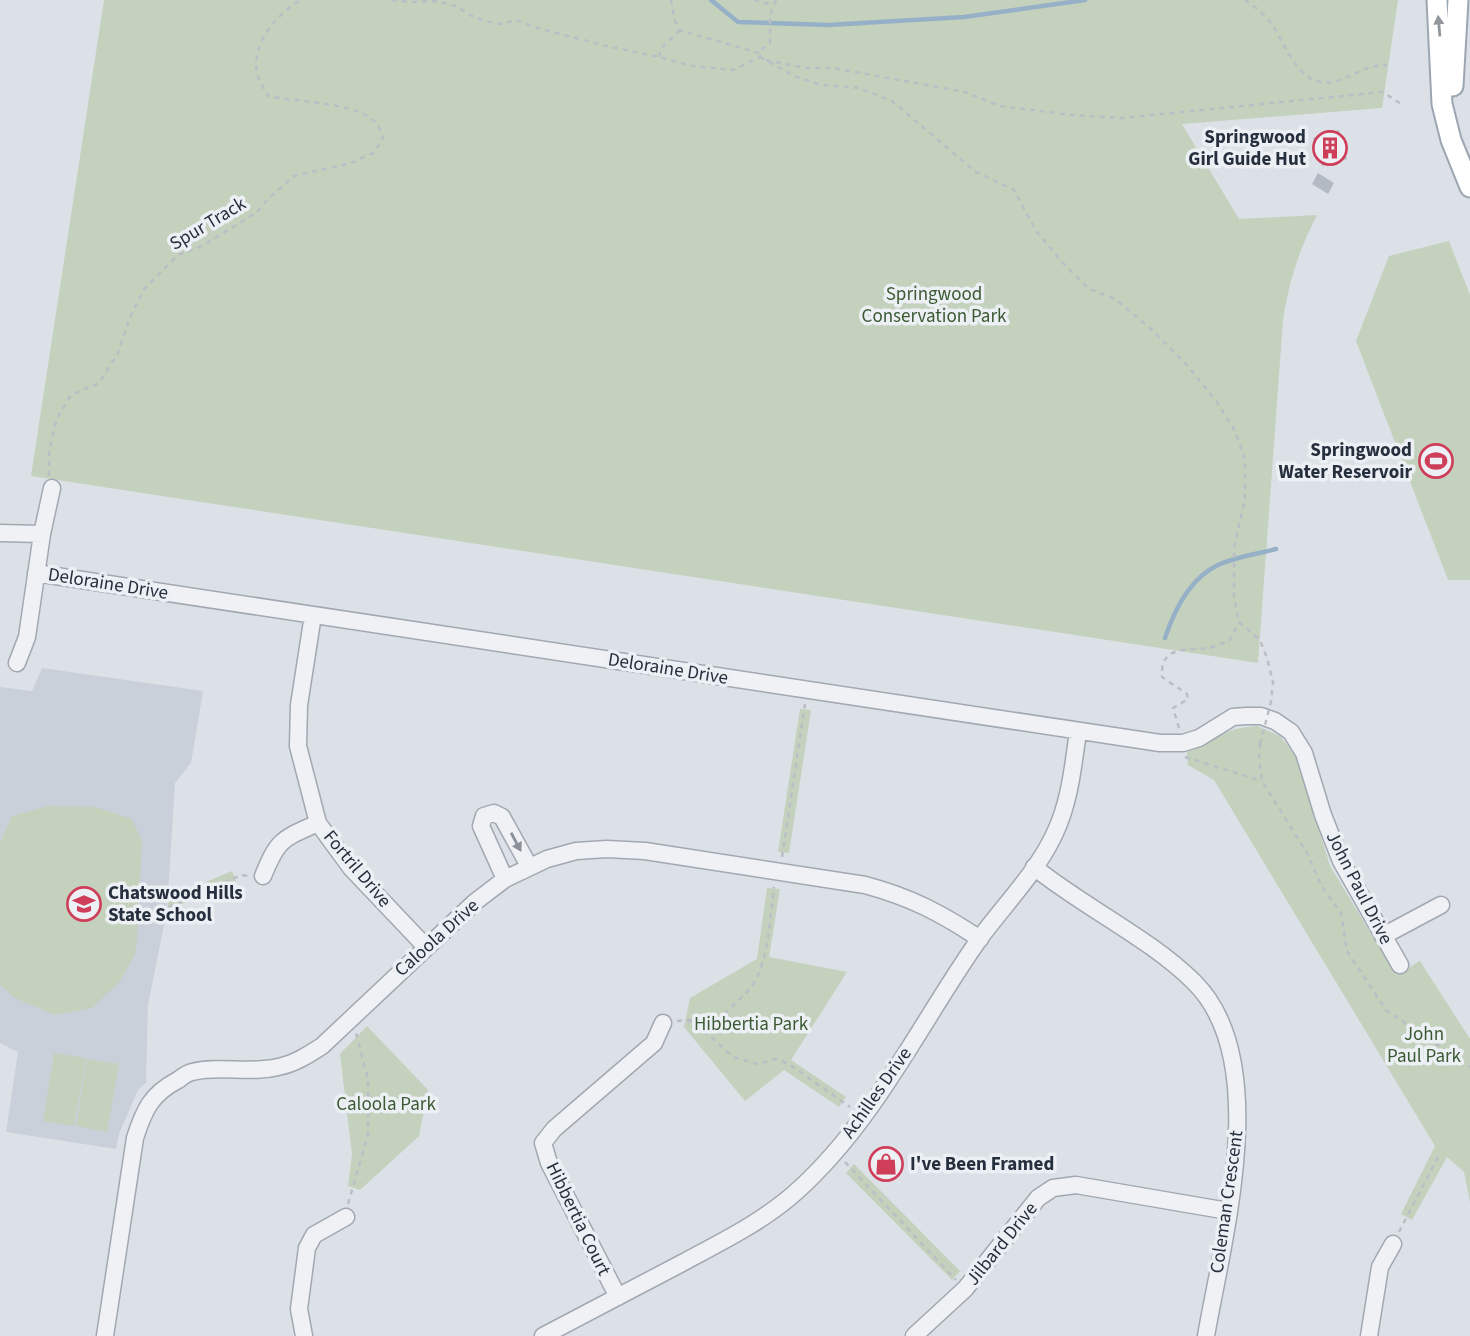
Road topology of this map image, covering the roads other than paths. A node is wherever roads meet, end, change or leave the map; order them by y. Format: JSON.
{"nodes":[{"id":1,"x":1437,"y":0,"type":"edge"},
{"id":2,"x":1458,"y":0,"type":"edge"},
{"id":3,"x":1470,"y":185,"type":"edge"},
{"id":4,"x":52,"y":488,"type":"road end"},
{"id":5,"x":0,"y":533,"type":"edge"},
{"id":6,"x":42,"y":534,"type":"junction"},
{"id":7,"x":36,"y":573,"type":"junction"},
{"id":8,"x":313,"y":615,"type":"junction"},
{"id":9,"x":17,"y":663,"type":"dead end"},
{"id":10,"x":1078,"y":732,"type":"junction"},
{"id":11,"x":1291,"y":732,"type":"joint"},
{"id":12,"x":318,"y":823,"type":"junction"},
{"id":13,"x":529,"y":866,"type":"junction"},
{"id":14,"x":1034,"y":867,"type":"junction"},
{"id":15,"x":263,"y":876,"type":"road end"},
{"id":16,"x":505,"y":879,"type":"junction"},
{"id":17,"x":1441,"y":905,"type":"dead end"},
{"id":18,"x":1383,"y":936,"type":"junction"},
{"id":19,"x":980,"y":939,"type":"junction"},
{"id":20,"x":426,"y":947,"type":"junction"},
{"id":21,"x":1399,"y":965,"type":"dead end"},
{"id":22,"x":663,"y":1023,"type":"road end"},
{"id":23,"x":1228,"y":1211,"type":"junction"},
{"id":24,"x":346,"y":1217,"type":"road end"},
{"id":25,"x":1393,"y":1244,"type":"road end"},
{"id":26,"x":618,"y":1297,"type":"junction"},
{"id":27,"x":105,"y":1336,"type":"edge"},
{"id":28,"x":304,"y":1336,"type":"edge"},
{"id":29,"x":543,"y":1336,"type":"edge"},
{"id":30,"x":915,"y":1336,"type":"edge"},
{"id":31,"x":1206,"y":1336,"type":"edge"},
{"id":32,"x":1369,"y":1336,"type":"edge"}],
"edges":[{"from":3,"to":1,"type":"main road","one_way":true},
{"from":2,"to":3,"type":"main road"},
{"from":4,"to":6,"type":"street"},
{"from":5,"to":6,"type":"street"},
{"from":6,"to":7,"type":"street"},
{"from":7,"to":8,"type":"street","name":"Deloraine Drive"},
{"from":7,"to":9,"type":"street"},
{"from":8,"to":10,"type":"street","name":"Deloraine Drive"},
{"from":8,"to":12,"type":"street","name":"Fortril Drive"},
{"from":10,"to":11,"type":"street","name":"Deloraine Drive"},
{"from":10,"to":14,"type":"street","name":"Achilles Drive"},
{"from":11,"to":18,"type":"street","name":"John Paul Drive"},
{"from":12,"to":15,"type":"street"},
{"from":12,"to":20,"type":"street","name":"Fortril Drive"},
{"from":13,"to":16,"type":"street","name":"Caloola Drive"},
{"from":16,"to":13,"type":"street","one_way":true},
{"from":13,"to":19,"type":"street","name":"Caloola Drive"},
{"from":14,"to":19,"type":"street","name":"Achilles Drive"},
{"from":14,"to":23,"type":"street","name":"Coleman Crescent"},
{"from":16,"to":20,"type":"street","name":"Caloola Drive"},
{"from":17,"to":18,"type":"street"},
{"from":18,"to":21,"type":"street","name":"John Paul Drive"},
{"from":19,"to":26,"type":"street","name":"Achilles Drive"},
{"from":20,"to":27,"type":"street","name":"Caloola Drive"},
{"from":22,"to":26,"type":"street","name":"Hibbertia Court"},
{"from":23,"to":30,"type":"street","name":"Jilbard Drive"},
{"from":23,"to":31,"type":"street","name":"Coleman Crescent"},
{"from":24,"to":28,"type":"street"},
{"from":25,"to":32,"type":"street"},
{"from":26,"to":29,"type":"street","name":"Achilles Drive"}]}
